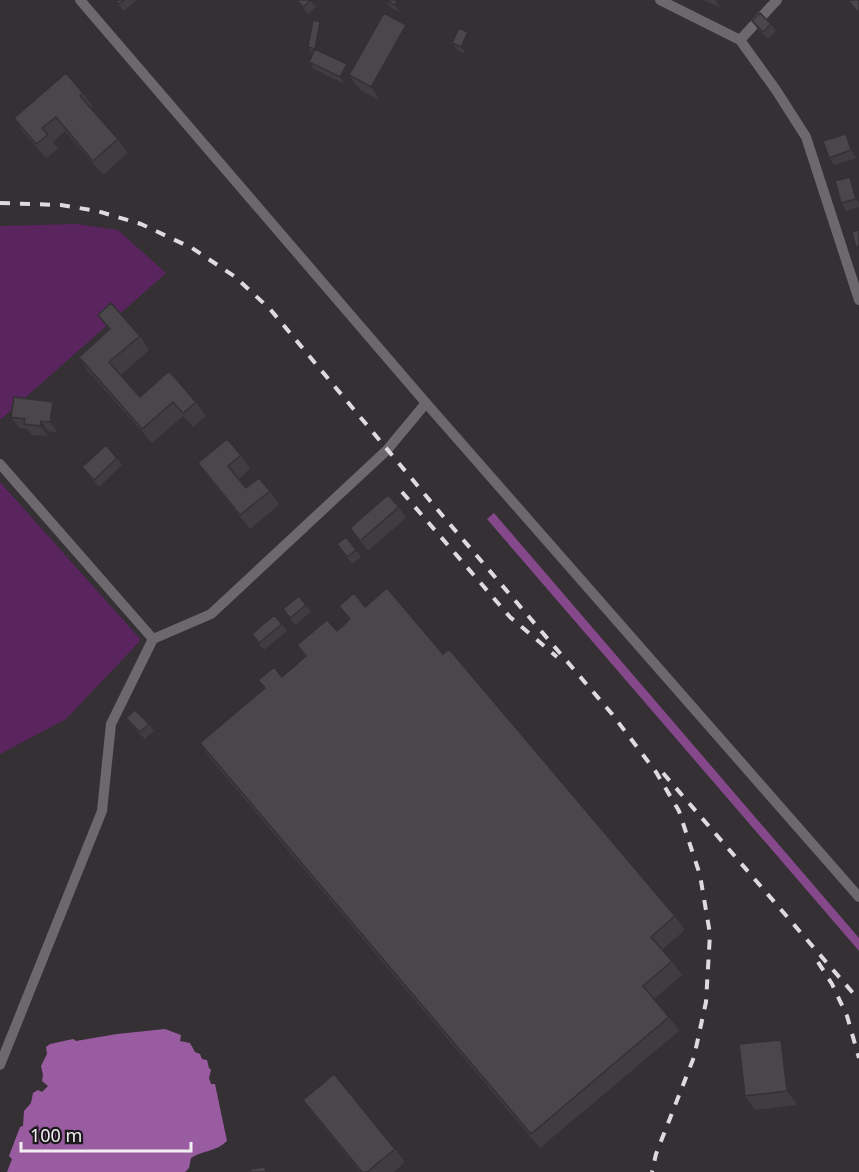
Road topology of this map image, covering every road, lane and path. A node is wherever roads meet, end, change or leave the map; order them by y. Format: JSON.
{"nodes":[{"id":1,"x":80,"y":0,"type":"edge"},
{"id":2,"x":660,"y":0,"type":"edge"},
{"id":3,"x":777,"y":0,"type":"edge"},
{"id":4,"x":740,"y":40,"type":"junction"},
{"id":5,"x":859,"y":300,"type":"edge"},
{"id":6,"x":426,"y":403,"type":"junction"},
{"id":7,"x":0,"y":464,"type":"edge"},
{"id":8,"x":153,"y":639,"type":"junction"},
{"id":9,"x":859,"y":897,"type":"edge"},
{"id":10,"x":0,"y":1065,"type":"edge"}],
"edges":[{"from":1,"to":6,"type":"street"},
{"from":2,"to":4,"type":"street"},
{"from":3,"to":4,"type":"street"},
{"from":4,"to":5,"type":"street"},
{"from":6,"to":8,"type":"street"},
{"from":6,"to":9,"type":"street"},
{"from":7,"to":8,"type":"street"},
{"from":8,"to":10,"type":"street"}]}
